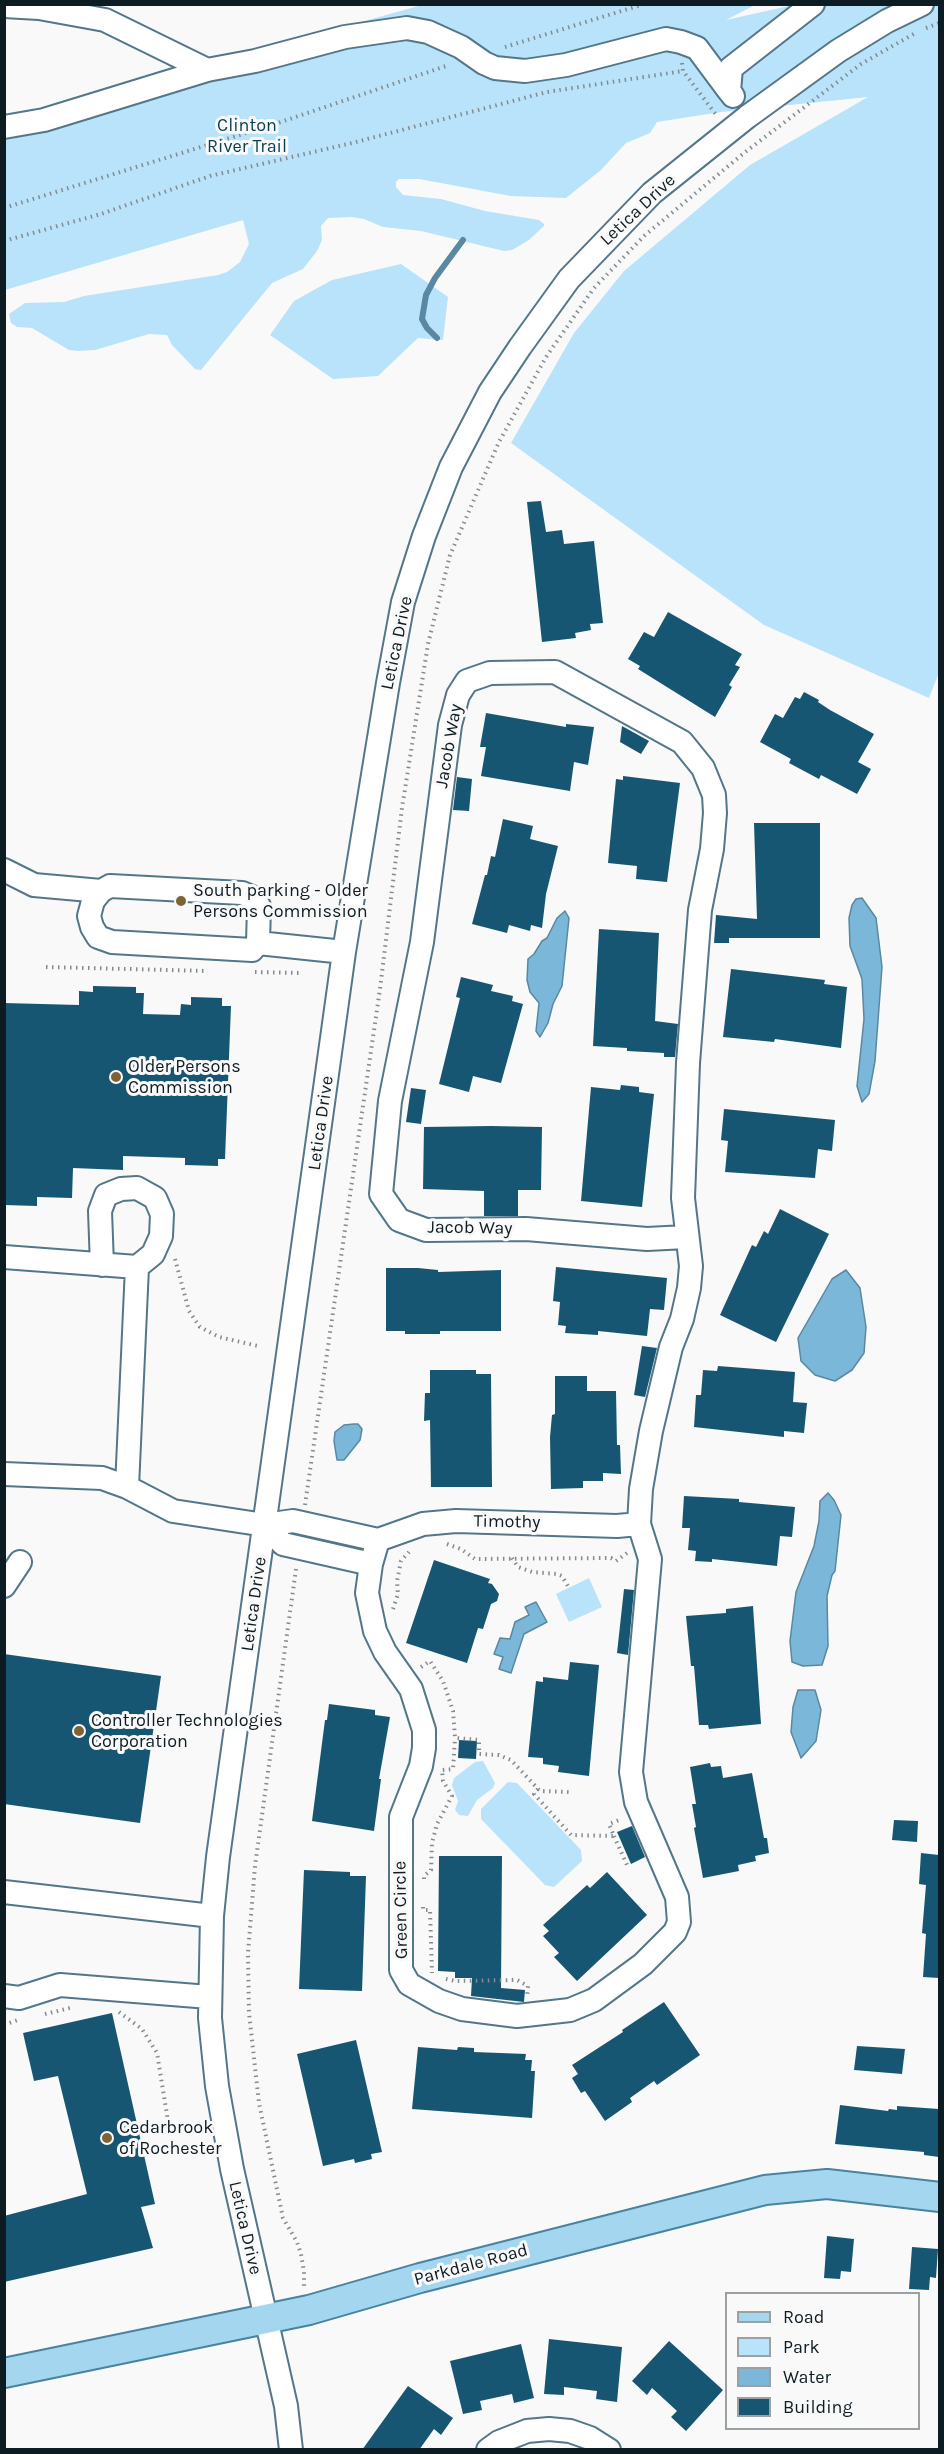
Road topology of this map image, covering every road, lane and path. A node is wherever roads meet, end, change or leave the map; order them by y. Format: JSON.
{"nodes":[{"id":1,"x":644,"y":4,"type":"edge"},
{"id":2,"x":813,"y":4,"type":"edge"},
{"id":3,"x":922,"y":4,"type":"edge"},
{"id":4,"x":4,"y":6,"type":"edge"},
{"id":5,"x":939,"y":23,"type":"edge"},
{"id":6,"x":475,"y":57,"type":"junction"},
{"id":7,"x":207,"y":70,"type":"junction"},
{"id":8,"x":683,"y":71,"type":"dead end"},
{"id":9,"x":729,"y":91,"type":"junction"},
{"id":10,"x":747,"y":117,"type":"junction"},
{"id":11,"x":4,"y":127,"type":"edge"},
{"id":12,"x":4,"y":208,"type":"edge"},
{"id":13,"x":4,"y":241,"type":"edge"},
{"id":14,"x":4,"y":870,"type":"edge"},
{"id":15,"x":101,"y":891,"type":"junction"},
{"id":16,"x":258,"y":943,"type":"junction"},
{"id":17,"x":344,"y":952,"type":"junction"},
{"id":18,"x":46,"y":967,"type":"dead end"},
{"id":19,"x":209,"y":971,"type":"dead end"},
{"id":20,"x":244,"y":972,"type":"dead end"},
{"id":21,"x":302,"y":973,"type":"dead end"},
{"id":22,"x":686,"y":1237,"type":"junction"},
{"id":23,"x":4,"y":1257,"type":"edge"},
{"id":24,"x":102,"y":1265,"type":"junction"},
{"id":25,"x":137,"y":1267,"type":"junction"},
{"id":26,"x":4,"y":1474,"type":"edge"},
{"id":27,"x":127,"y":1487,"type":"junction"},
{"id":28,"x":303,"y":1523,"type":"junction"},
{"id":29,"x":265,"y":1525,"type":"junction"},
{"id":30,"x":642,"y":1532,"type":"junction"},
{"id":31,"x":378,"y":1540,"type":"junction"},
{"id":32,"x":440,"y":1544,"type":"dead end"},
{"id":33,"x":299,"y":1548,"type":"junction"},
{"id":34,"x":411,"y":1550,"type":"dead end"},
{"id":35,"x":512,"y":1558,"type":"junction"},
{"id":36,"x":20,"y":1562,"type":"dead end"},
{"id":37,"x":371,"y":1564,"type":"junction"},
{"id":38,"x":4,"y":1586,"type":"edge"},
{"id":39,"x":569,"y":1587,"type":"dead end"},
{"id":40,"x":375,"y":1631,"type":"junction"},
{"id":41,"x":416,"y":1671,"type":"dead end"},
{"id":42,"x":455,"y":1738,"type":"junction"},
{"id":43,"x":538,"y":1789,"type":"junction"},
{"id":44,"x":570,"y":1792,"type":"dead end"},
{"id":45,"x":640,"y":1812,"type":"junction"},
{"id":46,"x":614,"y":1836,"type":"junction"},
{"id":47,"x":627,"y":1865,"type":"dead end"},
{"id":48,"x":423,"y":1887,"type":"dead end"},
{"id":49,"x":4,"y":1892,"type":"edge"},
{"id":50,"x":423,"y":1899,"type":"dead end"},
{"id":51,"x":212,"y":1916,"type":"junction"},
{"id":52,"x":433,"y":1976,"type":"dead end"},
{"id":53,"x":444,"y":1978,"type":"dead end"},
{"id":54,"x":4,"y":1996,"type":"edge"},
{"id":55,"x":209,"y":1996,"type":"junction"},
{"id":56,"x":76,"y":2008,"type":"dead end"},
{"id":57,"x":110,"y":2010,"type":"dead end"},
{"id":58,"x":36,"y":2016,"type":"dead end"},
{"id":59,"x":527,"y":2016,"type":"junction"},
{"id":60,"x":26,"y":2018,"type":"dead end"},
{"id":61,"x":4,"y":2025,"type":"edge"},
{"id":62,"x":192,"y":2133,"type":"dead end"},
{"id":63,"x":939,"y":2197,"type":"edge"},
{"id":64,"x":304,"y":2287,"type":"dead end"},
{"id":65,"x":267,"y":2319,"type":"junction"},
{"id":66,"x":4,"y":2373,"type":"edge"},
{"id":67,"x":291,"y":2450,"type":"edge"},
{"id":68,"x":488,"y":2450,"type":"edge"},
{"id":69,"x":609,"y":2450,"type":"edge"}],
"edges":[{"from":1,"to":6,"type":"path"},
{"from":2,"to":9,"type":"street"},
{"from":3,"to":10,"type":"street","name":"Letica Drive"},
{"from":4,"to":7,"type":"street"},
{"from":5,"to":28,"type":"path"},
{"from":6,"to":7,"type":"street"},
{"from":6,"to":9,"type":"street"},
{"from":6,"to":12,"type":"path"},
{"from":7,"to":11,"type":"street"},
{"from":8,"to":13,"type":"path"},
{"from":9,"to":10,"type":"street"},
{"from":10,"to":17,"type":"street","name":"Letica Drive"},
{"from":14,"to":15,"type":"street"},
{"from":15,"to":16,"type":"street"},
{"from":15,"to":16,"type":"street"},
{"from":16,"to":17,"type":"street"},
{"from":17,"to":29,"type":"street","name":"Letica Drive"},
{"from":18,"to":19,"type":"path"},
{"from":20,"to":21,"type":"path"},
{"from":22,"to":22,"type":"street","name":"Jacob Way"},
{"from":22,"to":30,"type":"street","name":"Jacob Way"},
{"from":23,"to":24,"type":"street"},
{"from":24,"to":25,"type":"street"},
{"from":24,"to":25,"type":"street"},
{"from":25,"to":27,"type":"street"},
{"from":26,"to":27,"type":"street"},
{"from":27,"to":29,"type":"street"},
{"from":28,"to":29,"type":"street"},
{"from":28,"to":31,"type":"street"},
{"from":29,"to":33,"type":"street"},
{"from":29,"to":51,"type":"street","name":"Letica Drive"},
{"from":30,"to":31,"type":"street","name":"Timothy"},
{"from":30,"to":35,"type":"path"},
{"from":30,"to":45,"type":"street","name":"Green Circle"},
{"from":31,"to":37,"type":"street"},
{"from":32,"to":35,"type":"path"},
{"from":33,"to":37,"type":"street"},
{"from":33,"to":64,"type":"path"},
{"from":34,"to":40,"type":"path"},
{"from":35,"to":39,"type":"path"},
{"from":36,"to":38,"type":"street"},
{"from":37,"to":40,"type":"street","name":"Green Circle"},
{"from":40,"to":59,"type":"street","name":"Green Circle"},
{"from":41,"to":42,"type":"path"},
{"from":42,"to":43,"type":"path"},
{"from":42,"to":48,"type":"path"},
{"from":43,"to":44,"type":"path"},
{"from":43,"to":46,"type":"path"},
{"from":45,"to":46,"type":"path"},
{"from":45,"to":59,"type":"street","name":"Green Circle"},
{"from":46,"to":47,"type":"path"},
{"from":49,"to":51,"type":"street"},
{"from":50,"to":52,"type":"path"},
{"from":51,"to":55,"type":"street","name":"Letica Drive"},
{"from":53,"to":59,"type":"path"},
{"from":54,"to":55,"type":"street"},
{"from":55,"to":65,"type":"street","name":"Letica Drive"},
{"from":56,"to":58,"type":"path"},
{"from":57,"to":62,"type":"path"},
{"from":60,"to":61,"type":"path"},
{"from":63,"to":65,"type":"main road","name":"Parkdale Road"},
{"from":65,"to":66,"type":"main road","name":"Parkdale Road"},
{"from":65,"to":67,"type":"street","name":"Letica Drive"},
{"from":68,"to":69,"type":"street"}]}
